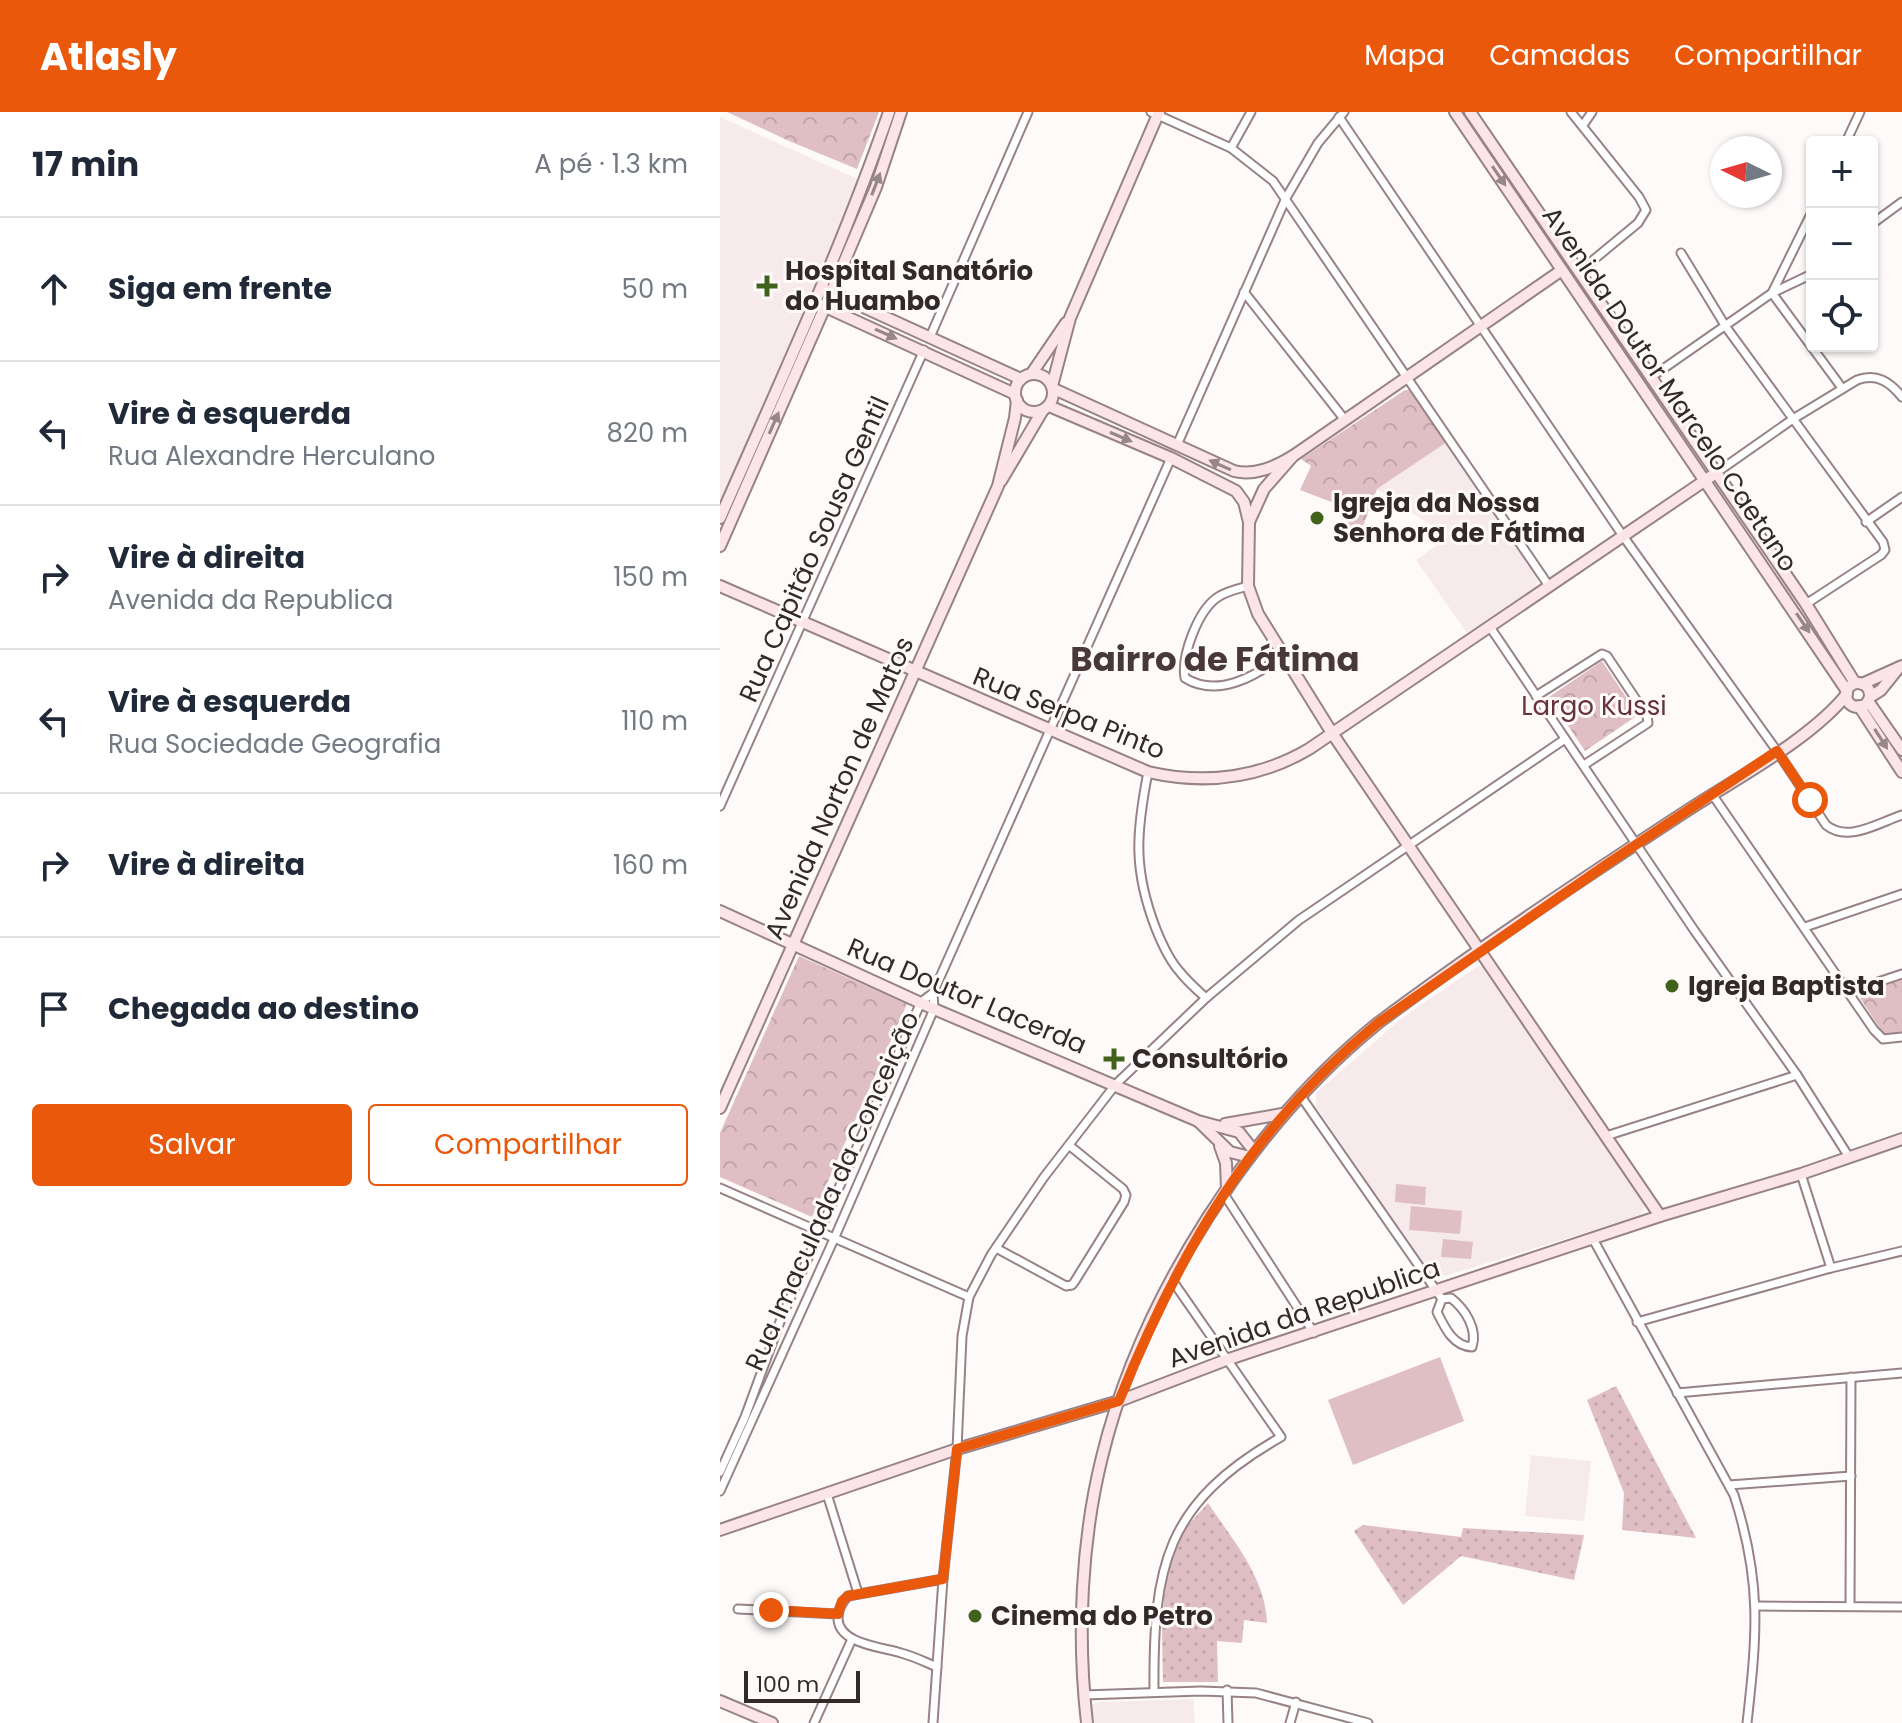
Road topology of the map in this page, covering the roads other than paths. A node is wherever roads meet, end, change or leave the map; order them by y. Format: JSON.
{"nodes":[{"id":1,"x":889,"y":112,"type":"edge"},
{"id":2,"x":901,"y":112,"type":"edge"},
{"id":3,"x":1028,"y":112,"type":"edge"},
{"id":4,"x":1251,"y":112,"type":"edge"},
{"id":5,"x":1455,"y":112,"type":"edge"},
{"id":6,"x":1470,"y":112,"type":"edge"},
{"id":7,"x":1571,"y":112,"type":"edge"},
{"id":8,"x":1592,"y":112,"type":"edge"},
{"id":9,"x":1860,"y":112,"type":"edge"},
{"id":10,"x":1156,"y":113,"type":"edge"},
{"id":11,"x":1342,"y":115,"type":"edge"},
{"id":12,"x":1583,"y":125,"type":"junction"},
{"id":13,"x":1849,"y":136,"type":"edge"},
{"id":14,"x":880,"y":139,"type":"junction"},
{"id":15,"x":891,"y":144,"type":"junction"},
{"id":16,"x":1231,"y":148,"type":"junction"},
{"id":17,"x":1286,"y":198,"type":"junction"},
{"id":18,"x":1902,"y":202,"type":"edge"},
{"id":19,"x":1878,"y":220,"type":"edge"},
{"id":20,"x":1806,"y":224,"type":"edge"},
{"id":21,"x":1681,"y":253,"type":"dead end"},
{"id":22,"x":1562,"y":270,"type":"junction"},
{"id":23,"x":1580,"y":271,"type":"junction"},
{"id":24,"x":1806,"y":277,"type":"edge"},
{"id":25,"x":826,"y":290,"type":"junction"},
{"id":26,"x":1244,"y":292,"type":"junction"},
{"id":27,"x":1772,"y":293,"type":"junction"},
{"id":28,"x":820,"y":304,"type":"junction"},
{"id":29,"x":1070,"y":318,"type":"junction"},
{"id":30,"x":1480,"y":327,"type":"junction"},
{"id":31,"x":1726,"y":327,"type":"junction"},
{"id":32,"x":930,"y":337,"type":"junction"},
{"id":33,"x":924,"y":350,"type":"junction"},
{"id":34,"x":1032,"y":373,"type":"junction"},
{"id":35,"x":1408,"y":377,"type":"junction"},
{"id":36,"x":1650,"y":378,"type":"junction"},
{"id":37,"x":1021,"y":379,"type":"junction"},
{"id":38,"x":1053,"y":388,"type":"junction"},
{"id":39,"x":1842,"y":388,"type":"junction"},
{"id":40,"x":1016,"y":397,"type":"junction"},
{"id":41,"x":1902,"y":397,"type":"edge"},
{"id":42,"x":1046,"y":408,"type":"junction"},
{"id":43,"x":1793,"y":419,"type":"junction"},
{"id":44,"x":1345,"y":420,"type":"junction"},
{"id":45,"x":1177,"y":445,"type":"junction"},
{"id":46,"x":1293,"y":456,"type":"junction"},
{"id":47,"x":1171,"y":458,"type":"junction"},
{"id":48,"x":1716,"y":473,"type":"junction"},
{"id":49,"x":1705,"y":480,"type":"junction"},
{"id":50,"x":998,"y":486,"type":"junction"},
{"id":51,"x":1902,"y":497,"type":"edge"},
{"id":52,"x":723,"y":522,"type":"edge"},
{"id":53,"x":1249,"y":522,"type":"junction"},
{"id":54,"x":1866,"y":522,"type":"junction"},
{"id":55,"x":1623,"y":536,"type":"junction"},
{"id":56,"x":720,"y":546,"type":"edge"},
{"id":57,"x":720,"y":586,"type":"edge"},
{"id":58,"x":1248,"y":586,"type":"junction"},
{"id":59,"x":1549,"y":586,"type":"junction"},
{"id":60,"x":1806,"y":604,"type":"junction"},
{"id":61,"x":804,"y":622,"type":"junction"},
{"id":62,"x":1490,"y":627,"type":"junction"},
{"id":63,"x":1282,"y":655,"type":"junction"},
{"id":64,"x":1900,"y":667,"type":"edge"},
{"id":65,"x":914,"y":672,"type":"junction"},
{"id":66,"x":1853,"y":688,"type":"junction"},
{"id":67,"x":1536,"y":696,"type":"junction"},
{"id":68,"x":1863,"y":703,"type":"junction"},
{"id":69,"x":1833,"y":710,"type":"junction"},
{"id":70,"x":1050,"y":731,"type":"junction"},
{"id":71,"x":1332,"y":733,"type":"junction"},
{"id":72,"x":1565,"y":739,"type":"junction"},
{"id":73,"x":1902,"y":750,"type":"edge"},
{"id":74,"x":1777,"y":751,"type":"junction"},
{"id":75,"x":1584,"y":765,"type":"junction"},
{"id":76,"x":1148,"y":772,"type":"junction"},
{"id":77,"x":1902,"y":772,"type":"edge"},
{"id":78,"x":1712,"y":794,"type":"junction"},
{"id":79,"x":720,"y":806,"type":"edge"},
{"id":80,"x":1902,"y":815,"type":"edge"},
{"id":81,"x":1636,"y":844,"type":"junction"},
{"id":82,"x":1409,"y":846,"type":"junction"},
{"id":83,"x":1902,"y":894,"type":"edge"},
{"id":84,"x":720,"y":911,"type":"edge"},
{"id":85,"x":1805,"y":927,"type":"junction"},
{"id":86,"x":794,"y":944,"type":"junction"},
{"id":87,"x":1479,"y":951,"type":"junction"},
{"id":88,"x":1902,"y":974,"type":"edge"},
{"id":89,"x":1848,"y":992,"type":"junction"},
{"id":90,"x":933,"y":993,"type":"junction"},
{"id":91,"x":1206,"y":998,"type":"junction"},
{"id":92,"x":921,"y":1002,"type":"junction"},
{"id":93,"x":934,"y":1009,"type":"junction"},
{"id":94,"x":1902,"y":1037,"type":"edge"},
{"id":95,"x":1797,"y":1075,"type":"junction"},
{"id":96,"x":885,"y":1084,"type":"junction"},
{"id":97,"x":1116,"y":1084,"type":"junction"},
{"id":98,"x":898,"y":1090,"type":"junction"},
{"id":99,"x":1300,"y":1095,"type":"junction"},
{"id":100,"x":720,"y":1108,"type":"edge"},
{"id":101,"x":1282,"y":1114,"type":"junction"},
{"id":102,"x":1198,"y":1121,"type":"junction"},
{"id":103,"x":1218,"y":1126,"type":"junction"},
{"id":104,"x":1606,"y":1136,"type":"junction"},
{"id":105,"x":1216,"y":1137,"type":"junction"},
{"id":106,"x":1902,"y":1139,"type":"edge"},
{"id":107,"x":1070,"y":1146,"type":"junction"},
{"id":108,"x":1252,"y":1154,"type":"junction"},
{"id":109,"x":1849,"y":1157,"type":"junction"},
{"id":110,"x":847,"y":1168,"type":"junction"},
{"id":111,"x":862,"y":1173,"type":"junction"},
{"id":112,"x":1801,"y":1174,"type":"junction"},
{"id":113,"x":720,"y":1188,"type":"edge"},
{"id":114,"x":1226,"y":1191,"type":"junction"},
{"id":115,"x":1660,"y":1216,"type":"junction"},
{"id":116,"x":820,"y":1233,"type":"junction"},
{"id":117,"x":834,"y":1239,"type":"junction"},
{"id":118,"x":1593,"y":1239,"type":"junction"},
{"id":119,"x":996,"y":1248,"type":"junction"},
{"id":120,"x":1901,"y":1254,"type":"edge"},
{"id":121,"x":1831,"y":1268,"type":"junction"},
{"id":122,"x":1172,"y":1280,"type":"junction"},
{"id":123,"x":1439,"y":1295,"type":"junction"},
{"id":124,"x":969,"y":1297,"type":"junction"},
{"id":125,"x":781,"y":1319,"type":"junction"},
{"id":126,"x":1637,"y":1322,"type":"junction"},
{"id":127,"x":794,"y":1325,"type":"junction"},
{"id":128,"x":1314,"y":1333,"type":"junction"},
{"id":129,"x":1226,"y":1360,"type":"junction"},
{"id":130,"x":1902,"y":1373,"type":"edge"},
{"id":131,"x":1851,"y":1377,"type":"junction"},
{"id":132,"x":1677,"y":1393,"type":"junction"},
{"id":133,"x":1119,"y":1401,"type":"junction"},
{"id":134,"x":957,"y":1449,"type":"junction"},
{"id":135,"x":720,"y":1472,"type":"edge"},
{"id":136,"x":1851,"y":1476,"type":"junction"},
{"id":137,"x":1729,"y":1485,"type":"junction"},
{"id":138,"x":720,"y":1491,"type":"edge"},
{"id":139,"x":827,"y":1494,"type":"junction"},
{"id":140,"x":720,"y":1530,"type":"edge"},
{"id":141,"x":943,"y":1579,"type":"junction"},
{"id":142,"x":858,"y":1593,"type":"junction"},
{"id":143,"x":1756,"y":1606,"type":"junction"},
{"id":144,"x":1850,"y":1606,"type":"junction"},
{"id":145,"x":1902,"y":1607,"type":"edge"},
{"id":146,"x":738,"y":1609,"type":"dead end"},
{"id":147,"x":838,"y":1614,"type":"junction"},
{"id":148,"x":852,"y":1639,"type":"junction"},
{"id":149,"x":937,"y":1667,"type":"junction"},
{"id":150,"x":1227,"y":1690,"type":"junction"},
{"id":151,"x":1154,"y":1692,"type":"junction"},
{"id":152,"x":1084,"y":1695,"type":"junction"},
{"id":153,"x":720,"y":1701,"type":"edge"},
{"id":154,"x":1296,"y":1702,"type":"junction"},
{"id":155,"x":772,"y":1723,"type":"edge"},
{"id":156,"x":814,"y":1723,"type":"edge"},
{"id":157,"x":933,"y":1723,"type":"edge"},
{"id":158,"x":1087,"y":1723,"type":"edge"},
{"id":159,"x":1228,"y":1723,"type":"edge"},
{"id":160,"x":1290,"y":1723,"type":"edge"},
{"id":161,"x":1368,"y":1723,"type":"edge"},
{"id":162,"x":1747,"y":1723,"type":"edge"}],
"edges":[{"from":1,"to":14,"type":"street"},
{"from":2,"to":15,"type":"street"},
{"from":3,"to":32,"type":"street"},
{"from":4,"to":16,"type":"street"},
{"from":5,"to":22,"type":"street","name":"Avenida Doutor Marcelo Caetano","one_way":true},
{"from":6,"to":23,"type":"street","name":"Avenida Doutor Marcelo Caetano"},
{"from":7,"to":12,"type":"street"},
{"from":8,"to":12,"type":"street"},
{"from":9,"to":13,"type":"street"},
{"from":10,"to":16,"type":"street"},
{"from":10,"to":29,"type":"street"},
{"from":11,"to":17,"type":"street"},
{"from":11,"to":30,"type":"street"},
{"from":12,"to":23,"type":"street"},
{"from":14,"to":15,"type":"street"},
{"from":14,"to":25,"type":"street"},
{"from":25,"to":15,"type":"street","one_way":true},
{"from":16,"to":17,"type":"street"},
{"from":17,"to":26,"type":"street"},
{"from":17,"to":35,"type":"street"},
{"from":18,"to":19,"type":"street"},
{"from":20,"to":27,"type":"street"},
{"from":21,"to":31,"type":"street"},
{"from":22,"to":30,"type":"street"},
{"from":22,"to":49,"type":"street","name":"Avenida Doutor Marcelo Caetano"},
{"from":23,"to":36,"type":"street","name":"Avenida Doutor Marcelo Caetano"},
{"from":24,"to":27,"type":"street"},
{"from":25,"to":28,"type":"street"},
{"from":25,"to":32,"type":"street"},
{"from":26,"to":44,"type":"street"},
{"from":26,"to":45,"type":"street"},
{"from":27,"to":31,"type":"street"},
{"from":27,"to":39,"type":"street"},
{"from":28,"to":33,"type":"street","one_way":true},
{"from":28,"to":52,"type":"street"},
{"from":29,"to":34,"type":"street"},
{"from":29,"to":38,"type":"street"},
{"from":30,"to":35,"type":"street"},
{"from":30,"to":55,"type":"street"},
{"from":31,"to":36,"type":"street"},
{"from":31,"to":43,"type":"street"},
{"from":32,"to":37,"type":"street"},
{"from":33,"to":40,"type":"street"},
{"from":33,"to":61,"type":"street","name":"Rua Capitão Sousa Gentil"},
{"from":34,"to":37,"type":"street"},
{"from":34,"to":38,"type":"street"},
{"from":35,"to":44,"type":"street"},
{"from":35,"to":59,"type":"street"},
{"from":36,"to":48,"type":"street","name":"Avenida Doutor Marcelo Caetano"},
{"from":37,"to":40,"type":"street"},
{"from":38,"to":42,"type":"street"},
{"from":38,"to":45,"type":"street"},
{"from":39,"to":41,"type":"street"},
{"from":39,"to":43,"type":"street"},
{"from":40,"to":42,"type":"street"},
{"from":40,"to":50,"type":"street","name":"Avenida Norton de Matos"},
{"from":42,"to":47,"type":"street","one_way":true},
{"from":42,"to":50,"type":"street","name":"Avenida Norton de Matos"},
{"from":43,"to":48,"type":"street"},
{"from":43,"to":54,"type":"street"},
{"from":44,"to":46,"type":"street"},
{"from":46,"to":45,"type":"street","one_way":true},
{"from":46,"to":53,"type":"street"},
{"from":47,"to":53,"type":"street"},
{"from":47,"to":70,"type":"street","name":"Rua Imaculada da Conceição"},
{"from":48,"to":49,"type":"street","name":"Rua Serpa Pinto"},
{"from":48,"to":60,"type":"street","name":"Avenida Doutor Marcelo Caetano"},
{"from":49,"to":55,"type":"street","name":"Rua Serpa Pinto"},
{"from":49,"to":66,"type":"street","name":"Avenida Doutor Marcelo Caetano","one_way":true},
{"from":50,"to":65,"type":"street","name":"Avenida Norton de Matos"},
{"from":51,"to":54,"type":"street"},
{"from":52,"to":56,"type":"street"},
{"from":53,"to":58,"type":"street"},
{"from":54,"to":60,"type":"street"},
{"from":55,"to":59,"type":"street","name":"Rua Serpa Pinto"},
{"from":55,"to":74,"type":"street"},
{"from":57,"to":61,"type":"street","name":"Rua Serpa Pinto"},
{"from":58,"to":63,"type":"street"},
{"from":58,"to":63,"type":"street"},
{"from":59,"to":62,"type":"street","name":"Rua Serpa Pinto"},
{"from":60,"to":66,"type":"street","name":"Avenida Doutor Marcelo Caetano"},
{"from":61,"to":65,"type":"street","name":"Rua Serpa Pinto"},
{"from":61,"to":79,"type":"street","name":"Rua Capitão Sousa Gentil"},
{"from":62,"to":67,"type":"street"},
{"from":62,"to":71,"type":"street","name":"Rua Serpa Pinto"},
{"from":63,"to":71,"type":"street"},
{"from":64,"to":66,"type":"street"},
{"from":64,"to":68,"type":"street"},
{"from":65,"to":70,"type":"street","name":"Rua Serpa Pinto"},
{"from":65,"to":86,"type":"street","name":"Avenida Norton de Matos"},
{"from":66,"to":68,"type":"street","name":"Avenida Doutor Marcelo Caetano"},
{"from":66,"to":68,"type":"street","name":"Avenida Doutor Marcelo Caetano"},
{"from":66,"to":69,"type":"street"},
{"from":67,"to":72,"type":"street"},
{"from":67,"to":75,"type":"street"},
{"from":68,"to":69,"type":"street"},
{"from":68,"to":73,"type":"street","name":"Avenida Doutor Marcelo Caetano"},
{"from":68,"to":77,"type":"street","name":"Avenida Doutor Marcelo Caetano","one_way":true},
{"from":69,"to":74,"type":"street"},
{"from":70,"to":76,"type":"street","name":"Rua Serpa Pinto"},
{"from":70,"to":90,"type":"street","name":"Rua Imaculada da Conceição"},
{"from":71,"to":76,"type":"street","name":"Rua Serpa Pinto"},
{"from":71,"to":82,"type":"street"},
{"from":72,"to":75,"type":"street"},
{"from":72,"to":82,"type":"street"},
{"from":74,"to":78,"type":"street"},
{"from":74,"to":80,"type":"street"},
{"from":75,"to":81,"type":"street"},
{"from":76,"to":91,"type":"street"},
{"from":78,"to":81,"type":"street"},
{"from":78,"to":85,"type":"street"},
{"from":81,"to":87,"type":"street"},
{"from":81,"to":95,"type":"street"},
{"from":82,"to":87,"type":"street"},
{"from":82,"to":91,"type":"street"},
{"from":83,"to":85,"type":"street"},
{"from":84,"to":86,"type":"street","name":"Rua Doutor Lacerda"},
{"from":85,"to":89,"type":"street"},
{"from":86,"to":92,"type":"street","name":"Rua Doutor Lacerda"},
{"from":86,"to":100,"type":"street","name":"Avenida Norton de Matos"},
{"from":87,"to":99,"type":"street"},
{"from":87,"to":104,"type":"street"},
{"from":88,"to":89,"type":"street"},
{"from":89,"to":94,"type":"street"},
{"from":90,"to":92,"type":"street","name":"Rua Imaculada da Conceição"},
{"from":90,"to":93,"type":"street","name":"Rua Imaculada da Conceição"},
{"from":91,"to":97,"type":"street"},
{"from":92,"to":93,"type":"street","name":"Rua Doutor Lacerda"},
{"from":92,"to":96,"type":"street","name":"Rua Imaculada da Conceição"},
{"from":93,"to":97,"type":"street","name":"Rua Doutor Lacerda"},
{"from":93,"to":98,"type":"street","name":"Rua Imaculada da Conceição"},
{"from":95,"to":104,"type":"street"},
{"from":95,"to":109,"type":"street"},
{"from":96,"to":98,"type":"street"},
{"from":96,"to":110,"type":"street","name":"Rua Imaculada da Conceição"},
{"from":97,"to":102,"type":"street","name":"Rua Doutor Lacerda"},
{"from":97,"to":107,"type":"street"},
{"from":98,"to":111,"type":"street","name":"Rua Imaculada da Conceição"},
{"from":99,"to":101,"type":"street"},
{"from":99,"to":123,"type":"street"},
{"from":101,"to":103,"type":"street"},
{"from":101,"to":108,"type":"street"},
{"from":102,"to":103,"type":"street","name":"Rua Doutor Lacerda"},
{"from":102,"to":105,"type":"street","name":"Rua Doutor Lacerda"},
{"from":103,"to":108,"type":"street","name":"Rua Doutor Lacerda"},
{"from":104,"to":115,"type":"street"},
{"from":105,"to":108,"type":"street","name":"Rua Doutor Lacerda"},
{"from":105,"to":114,"type":"street"},
{"from":106,"to":109,"type":"street","name":"Avenida da Republica"},
{"from":107,"to":119,"type":"street"},
{"from":107,"to":119,"type":"street"},
{"from":108,"to":114,"type":"street"},
{"from":109,"to":112,"type":"street","name":"Avenida da Republica"},
{"from":110,"to":111,"type":"street"},
{"from":110,"to":116,"type":"street","name":"Rua Imaculada da Conceição"},
{"from":111,"to":117,"type":"street","name":"Rua Imaculada da Conceição"},
{"from":112,"to":115,"type":"street","name":"Avenida da Republica"},
{"from":112,"to":121,"type":"street"},
{"from":113,"to":116,"type":"street"},
{"from":114,"to":122,"type":"street"},
{"from":114,"to":128,"type":"street"},
{"from":115,"to":118,"type":"street","name":"Avenida da Republica"},
{"from":116,"to":117,"type":"street"},
{"from":116,"to":125,"type":"street","name":"Rua Imaculada da Conceição"},
{"from":117,"to":124,"type":"street"},
{"from":117,"to":127,"type":"street","name":"Rua Imaculada da Conceição"},
{"from":118,"to":123,"type":"street","name":"Avenida da Republica"},
{"from":118,"to":126,"type":"street"},
{"from":119,"to":124,"type":"street"},
{"from":120,"to":121,"type":"street"},
{"from":121,"to":126,"type":"street"},
{"from":122,"to":129,"type":"street"},
{"from":122,"to":133,"type":"street"},
{"from":123,"to":123,"type":"street"},
{"from":123,"to":128,"type":"street","name":"Avenida da Republica"},
{"from":124,"to":134,"type":"street"},
{"from":125,"to":127,"type":"street"},
{"from":125,"to":135,"type":"street","name":"Rua Imaculada da Conceição"},
{"from":126,"to":132,"type":"street"},
{"from":127,"to":138,"type":"street","name":"Rua Imaculada da Conceição"},
{"from":128,"to":129,"type":"street","name":"Avenida da Republica"},
{"from":129,"to":133,"type":"street","name":"Avenida da Republica"},
{"from":129,"to":151,"type":"street"},
{"from":130,"to":131,"type":"street"},
{"from":131,"to":132,"type":"street"},
{"from":131,"to":136,"type":"street"},
{"from":132,"to":137,"type":"street"},
{"from":133,"to":134,"type":"street","name":"Avenida da Republica"},
{"from":133,"to":152,"type":"street"},
{"from":134,"to":139,"type":"street","name":"Avenida da Republica"},
{"from":134,"to":141,"type":"street"},
{"from":136,"to":137,"type":"street"},
{"from":136,"to":144,"type":"street"},
{"from":137,"to":143,"type":"street"},
{"from":139,"to":140,"type":"street","name":"Avenida da Republica"},
{"from":139,"to":142,"type":"street"},
{"from":141,"to":142,"type":"street"},
{"from":141,"to":149,"type":"street"},
{"from":142,"to":147,"type":"street"},
{"from":143,"to":144,"type":"street"},
{"from":143,"to":162,"type":"street"},
{"from":144,"to":145,"type":"street"},
{"from":146,"to":147,"type":"street"},
{"from":147,"to":148,"type":"street"},
{"from":148,"to":149,"type":"street"},
{"from":148,"to":156,"type":"street"},
{"from":149,"to":157,"type":"street"},
{"from":150,"to":151,"type":"street"},
{"from":150,"to":154,"type":"street"},
{"from":150,"to":159,"type":"street"},
{"from":151,"to":152,"type":"street"},
{"from":152,"to":158,"type":"street"},
{"from":153,"to":155,"type":"street"},
{"from":154,"to":160,"type":"street"},
{"from":154,"to":161,"type":"street"}]}
